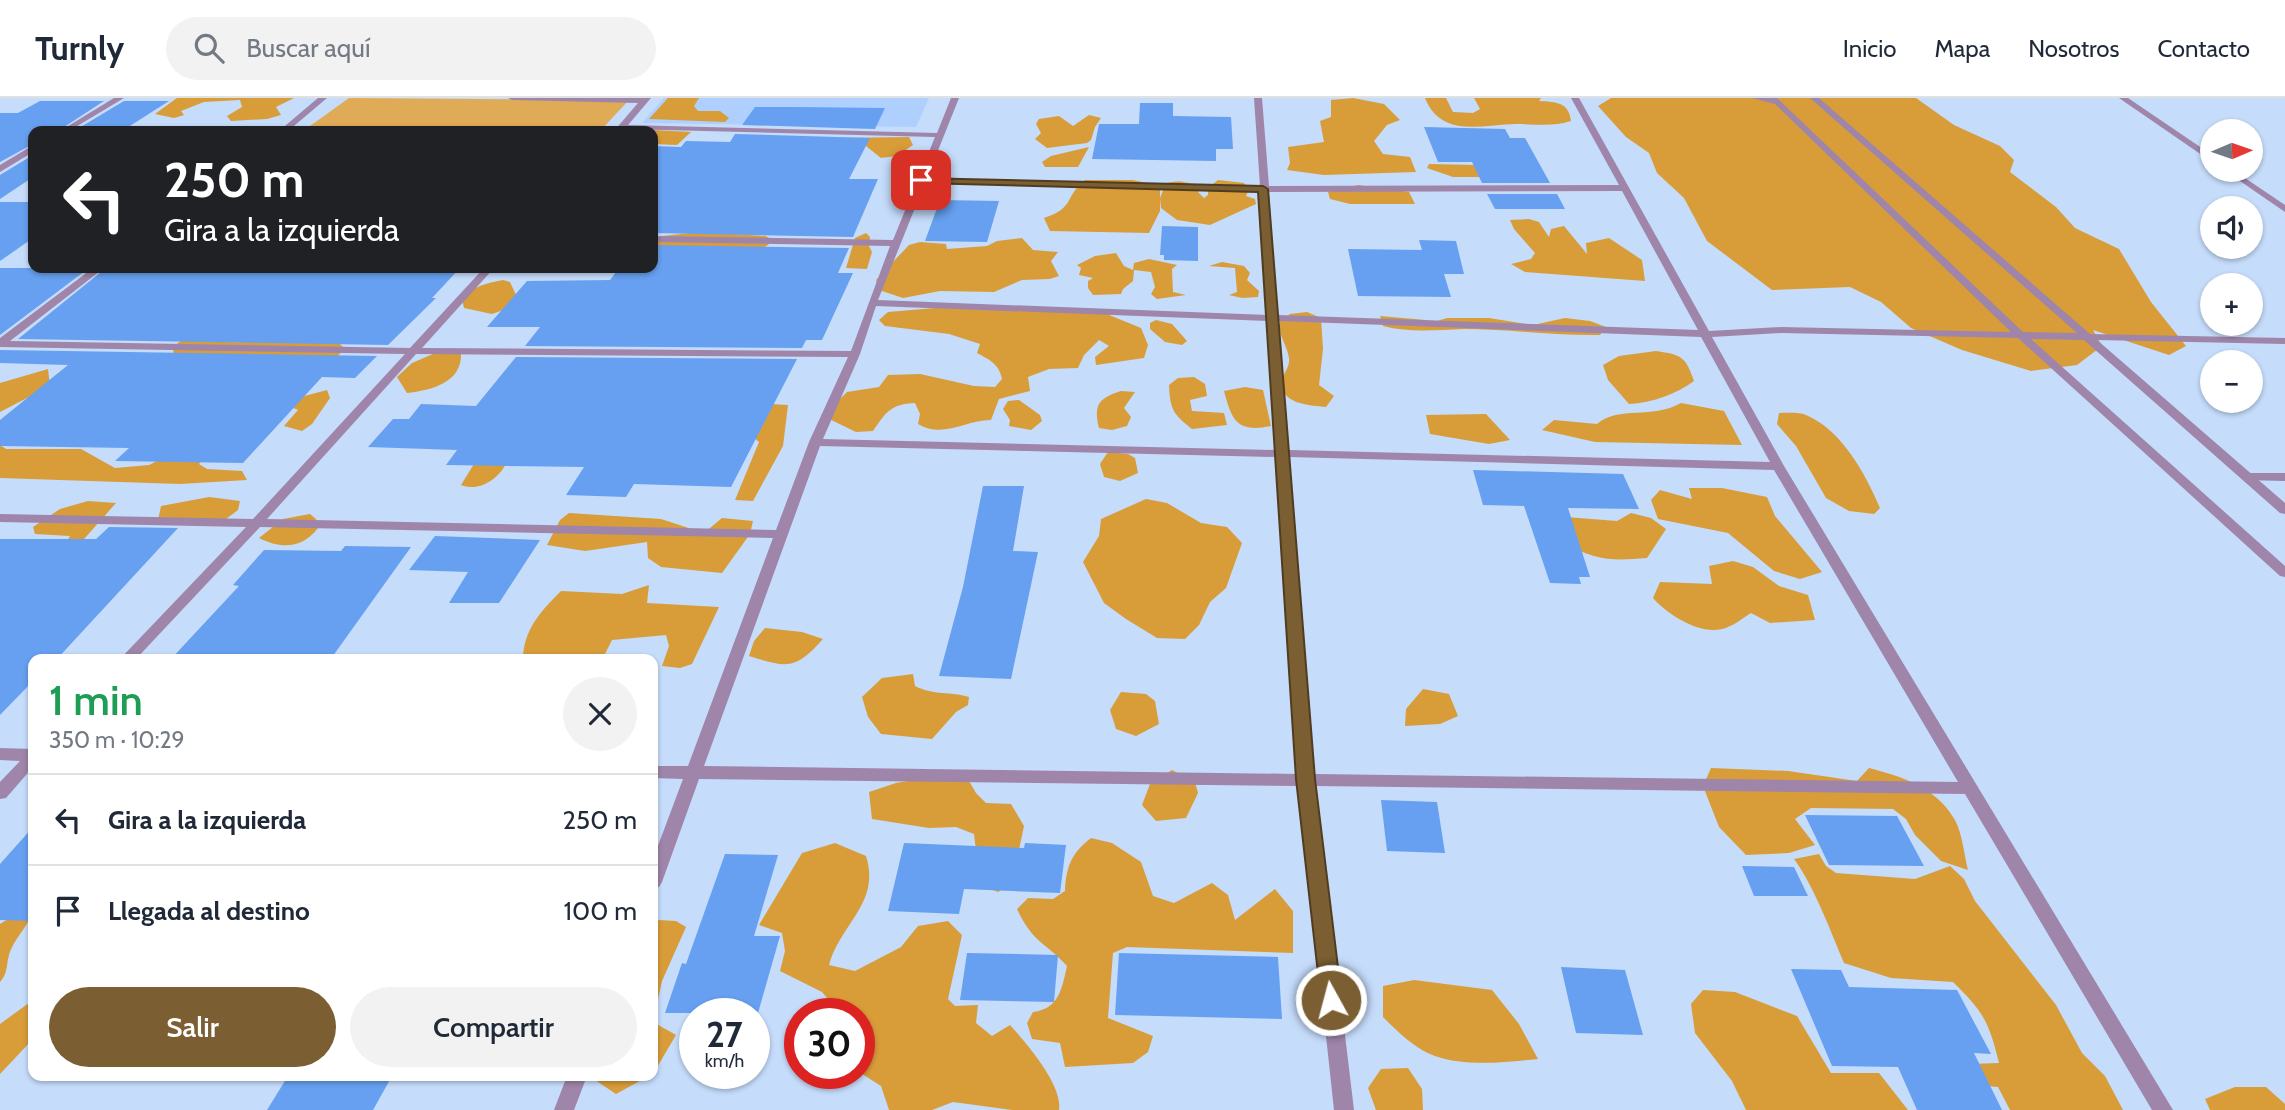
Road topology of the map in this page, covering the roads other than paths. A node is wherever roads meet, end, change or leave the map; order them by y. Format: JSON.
{"nodes":[{"id":1,"x":120,"y":98,"type":"edge"},
{"id":2,"x":323,"y":98,"type":"edge"},
{"id":3,"x":512,"y":98,"type":"edge"},
{"id":4,"x":955,"y":98,"type":"edge"},
{"id":5,"x":1258,"y":98,"type":"edge"},
{"id":6,"x":1575,"y":98,"type":"edge"},
{"id":7,"x":1756,"y":98,"type":"edge"},
{"id":8,"x":1814,"y":98,"type":"edge"},
{"id":9,"x":2123,"y":98,"type":"edge"},
{"id":10,"x":646,"y":100,"type":"edge"},
{"id":11,"x":1774,"y":100,"type":"edge"},
{"id":12,"x":72,"y":126,"type":"edge"},
{"id":13,"x":289,"y":126,"type":"edge"},
{"id":14,"x":623,"y":126,"type":"edge"},
{"id":15,"x":658,"y":130,"type":"edge"},
{"id":16,"x":938,"y":135,"type":"junction"},
{"id":17,"x":2200,"y":151,"type":"edge"},
{"id":18,"x":28,"y":152,"type":"edge"},
{"id":19,"x":0,"y":159,"type":"edge"},
{"id":20,"x":16,"y":159,"type":"junction"},
{"id":21,"x":28,"y":159,"type":"edge"},
{"id":22,"x":0,"y":169,"type":"edge"},
{"id":23,"x":921,"y":180,"type":"junction"},
{"id":24,"x":2246,"y":182,"type":"edge"},
{"id":25,"x":1626,"y":188,"type":"junction"},
{"id":26,"x":1263,"y":189,"type":"junction"},
{"id":27,"x":2285,"y":209,"type":"edge"},
{"id":28,"x":658,"y":239,"type":"edge"},
{"id":29,"x":895,"y":243,"type":"junction"},
{"id":30,"x":92,"y":273,"type":"edge"},
{"id":31,"x":484,"y":273,"type":"edge"},
{"id":32,"x":872,"y":303,"type":"junction"},
{"id":33,"x":1274,"y":318,"type":"junction"},
{"id":34,"x":1707,"y":334,"type":"junction"},
{"id":35,"x":2019,"y":334,"type":"junction"},
{"id":36,"x":2082,"y":334,"type":"junction"},
{"id":37,"x":2285,"y":341,"type":"edge"},
{"id":38,"x":0,"y":343,"type":"edge"},
{"id":39,"x":413,"y":351,"type":"junction"},
{"id":40,"x":855,"y":354,"type":"junction"},
{"id":41,"x":815,"y":442,"type":"junction"},
{"id":42,"x":1282,"y":455,"type":"junction"},
{"id":43,"x":1778,"y":466,"type":"junction"},
{"id":44,"x":2247,"y":477,"type":"junction"},
{"id":45,"x":2285,"y":477,"type":"edge"},
{"id":46,"x":2285,"y":510,"type":"edge"},
{"id":47,"x":0,"y":518,"type":"edge"},
{"id":48,"x":254,"y":526,"type":"junction"},
{"id":49,"x":782,"y":534,"type":"junction"},
{"id":50,"x":2285,"y":573,"type":"edge"},
{"id":51,"x":132,"y":654,"type":"edge"},
{"id":52,"x":0,"y":754,"type":"edge"},
{"id":53,"x":28,"y":756,"type":"edge"},
{"id":54,"x":28,"y":762,"type":"edge"},
{"id":55,"x":658,"y":772,"type":"edge"},
{"id":56,"x":695,"y":774,"type":"junction"},
{"id":57,"x":1306,"y":779,"type":"junction"},
{"id":58,"x":1971,"y":788,"type":"junction"},
{"id":59,"x":0,"y":793,"type":"edge"},
{"id":60,"x":658,"y":869,"type":"edge"},
{"id":61,"x":575,"y":1081,"type":"edge"},
{"id":62,"x":564,"y":1110,"type":"edge"},
{"id":63,"x":1344,"y":1110,"type":"edge"},
{"id":64,"x":2163,"y":1110,"type":"edge"}],
"edges":[{"from":1,"to":12,"type":"street"},
{"from":2,"to":13,"type":"street"},
{"from":3,"to":10,"type":"street"},
{"from":4,"to":16,"type":"street"},
{"from":5,"to":26,"type":"street"},
{"from":6,"to":25,"type":"street"},
{"from":7,"to":11,"type":"street"},
{"from":8,"to":36,"type":"street"},
{"from":9,"to":17,"type":"street"},
{"from":10,"to":14,"type":"street"},
{"from":11,"to":35,"type":"street"},
{"from":15,"to":16,"type":"street"},
{"from":16,"to":23,"type":"street"},
{"from":18,"to":20,"type":"street"},
{"from":19,"to":20,"type":"street"},
{"from":20,"to":21,"type":"street"},
{"from":20,"to":22,"type":"street"},
{"from":23,"to":26,"type":"street"},
{"from":23,"to":29,"type":"street"},
{"from":24,"to":27,"type":"street"},
{"from":25,"to":26,"type":"street"},
{"from":25,"to":34,"type":"street"},
{"from":26,"to":33,"type":"street"},
{"from":28,"to":29,"type":"street"},
{"from":29,"to":32,"type":"street"},
{"from":30,"to":38,"type":"street"},
{"from":31,"to":39,"type":"street"},
{"from":32,"to":33,"type":"street"},
{"from":32,"to":40,"type":"street"},
{"from":33,"to":34,"type":"street"},
{"from":33,"to":42,"type":"street"},
{"from":34,"to":35,"type":"street"},
{"from":34,"to":43,"type":"street"},
{"from":35,"to":36,"type":"street"},
{"from":35,"to":50,"type":"street"},
{"from":36,"to":37,"type":"street"},
{"from":36,"to":44,"type":"street"},
{"from":38,"to":39,"type":"street"},
{"from":39,"to":40,"type":"street"},
{"from":39,"to":48,"type":"street"},
{"from":40,"to":41,"type":"street"},
{"from":41,"to":42,"type":"street"},
{"from":41,"to":49,"type":"street"},
{"from":42,"to":43,"type":"street"},
{"from":42,"to":57,"type":"street"},
{"from":43,"to":58,"type":"street"},
{"from":44,"to":45,"type":"street"},
{"from":44,"to":46,"type":"street"},
{"from":47,"to":48,"type":"street"},
{"from":48,"to":49,"type":"street"},
{"from":48,"to":51,"type":"street"},
{"from":49,"to":56,"type":"street"},
{"from":52,"to":53,"type":"street"},
{"from":54,"to":59,"type":"street"},
{"from":55,"to":56,"type":"street"},
{"from":56,"to":57,"type":"street"},
{"from":56,"to":60,"type":"street"},
{"from":57,"to":58,"type":"street"},
{"from":57,"to":63,"type":"street"},
{"from":58,"to":64,"type":"street"},
{"from":61,"to":62,"type":"street"}]}
